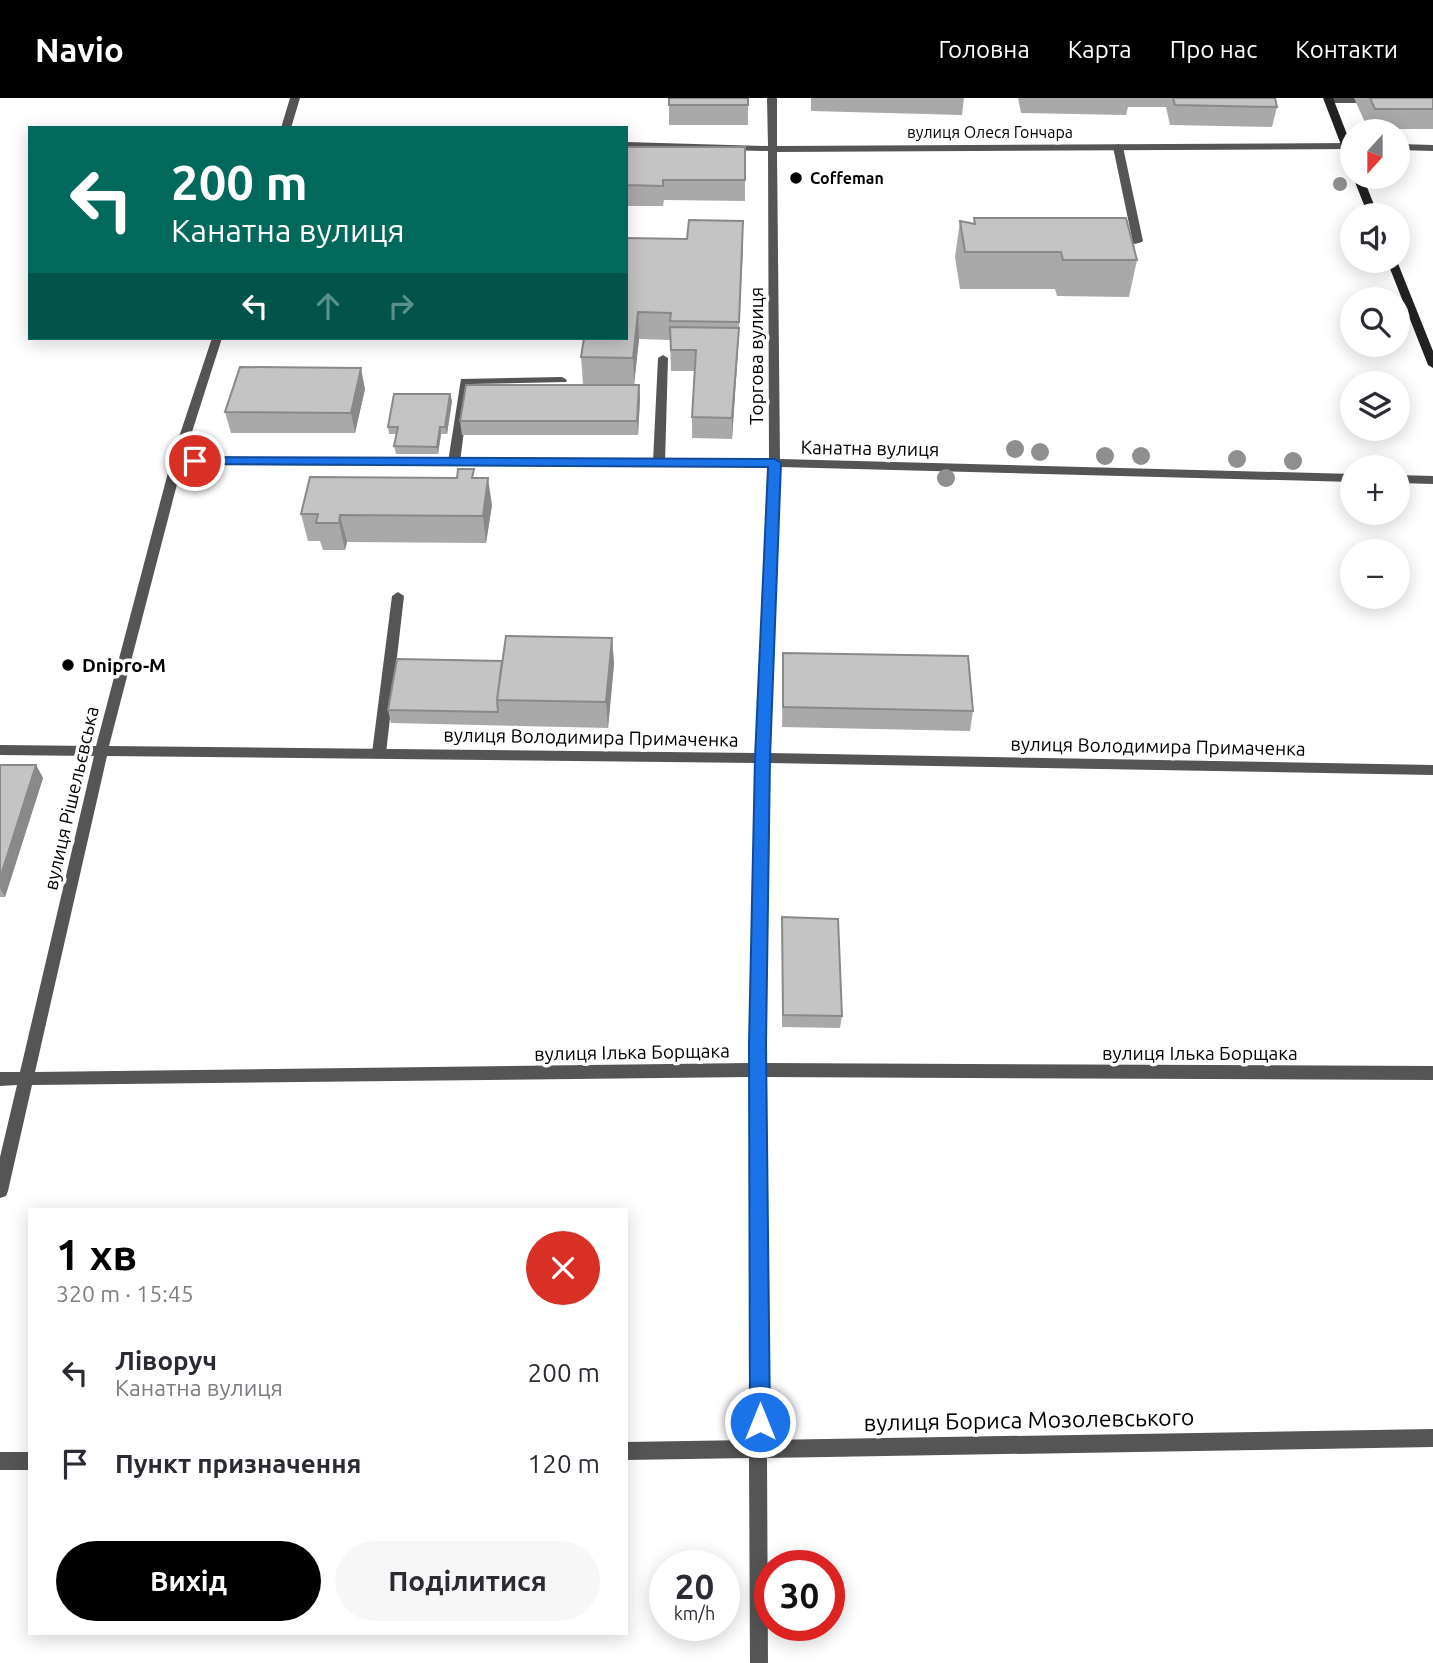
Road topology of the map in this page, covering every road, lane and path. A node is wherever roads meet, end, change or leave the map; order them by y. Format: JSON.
{"nodes":[{"id":1,"x":295,"y":98,"type":"edge"},
{"id":2,"x":772,"y":98,"type":"edge"},
{"id":3,"x":1328,"y":99,"type":"edge"},
{"id":4,"x":1381,"y":100,"type":"edge"},
{"id":5,"x":287,"y":126,"type":"edge"},
{"id":6,"x":1340,"y":126,"type":"edge"},
{"id":7,"x":628,"y":145,"type":"edge"},
{"id":8,"x":1340,"y":146,"type":"edge"},
{"id":9,"x":1118,"y":147,"type":"junction"},
{"id":10,"x":1410,"y":148,"type":"edge"},
{"id":11,"x":1433,"y":148,"type":"edge"},
{"id":12,"x":774,"y":149,"type":"junction"},
{"id":13,"x":1097,"y":241,"type":"edge"},
{"id":14,"x":1397,"y":273,"type":"edge"},
{"id":15,"x":216,"y":340,"type":"edge"},
{"id":16,"x":663,"y":358,"type":"dead end"},
{"id":17,"x":1433,"y":365,"type":"edge"},
{"id":18,"x":562,"y":380,"type":"dead end"},
{"id":19,"x":177,"y":461,"type":"junction"},
{"id":20,"x":454,"y":462,"type":"junction"},
{"id":21,"x":659,"y":462,"type":"junction"},
{"id":22,"x":775,"y":463,"type":"junction"},
{"id":23,"x":1340,"y":478,"type":"edge"},
{"id":24,"x":1410,"y":479,"type":"edge"},
{"id":25,"x":1433,"y":480,"type":"edge"},
{"id":26,"x":398,"y":596,"type":"dead end"},
{"id":27,"x":103,"y":749,"type":"junction"},
{"id":28,"x":0,"y":750,"type":"edge"},
{"id":29,"x":379,"y":753,"type":"junction"},
{"id":30,"x":762,"y":758,"type":"junction"},
{"id":31,"x":1433,"y":770,"type":"edge"},
{"id":32,"x":757,"y":1070,"type":"junction"},
{"id":33,"x":1433,"y":1073,"type":"edge"},
{"id":34,"x":28,"y":1078,"type":"junction"},
{"id":35,"x":0,"y":1079,"type":"edge"},
{"id":36,"x":0,"y":1191,"type":"edge"},
{"id":37,"x":1433,"y":1438,"type":"edge"},
{"id":38,"x":760,"y":1449,"type":"junction"},
{"id":39,"x":628,"y":1451,"type":"edge"},
{"id":40,"x":0,"y":1461,"type":"edge"},
{"id":41,"x":28,"y":1461,"type":"edge"},
{"id":42,"x":759,"y":1663,"type":"edge"}],
"edges":[{"from":1,"to":5,"type":"street"},
{"from":2,"to":12,"type":"street","name":"Торгова вулиця"},
{"from":3,"to":4,"type":"street"},
{"from":3,"to":6,"type":"street"},
{"from":7,"to":12,"type":"street","name":"вулиця Олеся Гончара"},
{"from":8,"to":9,"type":"street","name":"вулиця Олеся Гончара"},
{"from":9,"to":12,"type":"street","name":"вулиця Олеся Гончара"},
{"from":9,"to":13,"type":"street"},
{"from":10,"to":11,"type":"street"},
{"from":12,"to":22,"type":"street","name":"Торгова вулиця"},
{"from":14,"to":17,"type":"street"},
{"from":15,"to":19,"type":"street","name":"вулиця Рішельєвська"},
{"from":16,"to":21,"type":"street"},
{"from":18,"to":20,"type":"street"},
{"from":19,"to":20,"type":"street","name":"Канатна вулиця"},
{"from":19,"to":27,"type":"street","name":"вулиця Рішельєвська"},
{"from":20,"to":21,"type":"street","name":"Канатна вулиця"},
{"from":21,"to":22,"type":"street","name":"Канатна вулиця"},
{"from":22,"to":23,"type":"street","name":"Канатна вулиця"},
{"from":22,"to":30,"type":"street","name":"Торгова вулиця"},
{"from":24,"to":25,"type":"street"},
{"from":26,"to":29,"type":"street"},
{"from":27,"to":28,"type":"street","name":"вулиця Володимира Примаченка"},
{"from":27,"to":29,"type":"street","name":"вулиця Володимира Примаченка"},
{"from":27,"to":34,"type":"street","name":"вулиця Рішельєвська"},
{"from":29,"to":30,"type":"street","name":"вулиця Володимира Примаченка"},
{"from":30,"to":31,"type":"street","name":"вулиця Володимира Примаченка"},
{"from":30,"to":32,"type":"street","name":"Торгова вулиця"},
{"from":32,"to":33,"type":"street","name":"вулиця Ілька Борщака"},
{"from":32,"to":34,"type":"street","name":"вулиця Ілька Борщака"},
{"from":32,"to":38,"type":"street","name":"Торгова вулиця"},
{"from":34,"to":35,"type":"street","name":"вулиця Ілька Борщака"},
{"from":34,"to":36,"type":"street","name":"вулиця Рішельєвська"},
{"from":37,"to":38,"type":"street","name":"вулиця Бориса Мозолевського"},
{"from":38,"to":39,"type":"street","name":"вулиця Бориса Мозолевського"},
{"from":38,"to":42,"type":"street","name":"Торгова вулиця"},
{"from":40,"to":41,"type":"street"}]}
